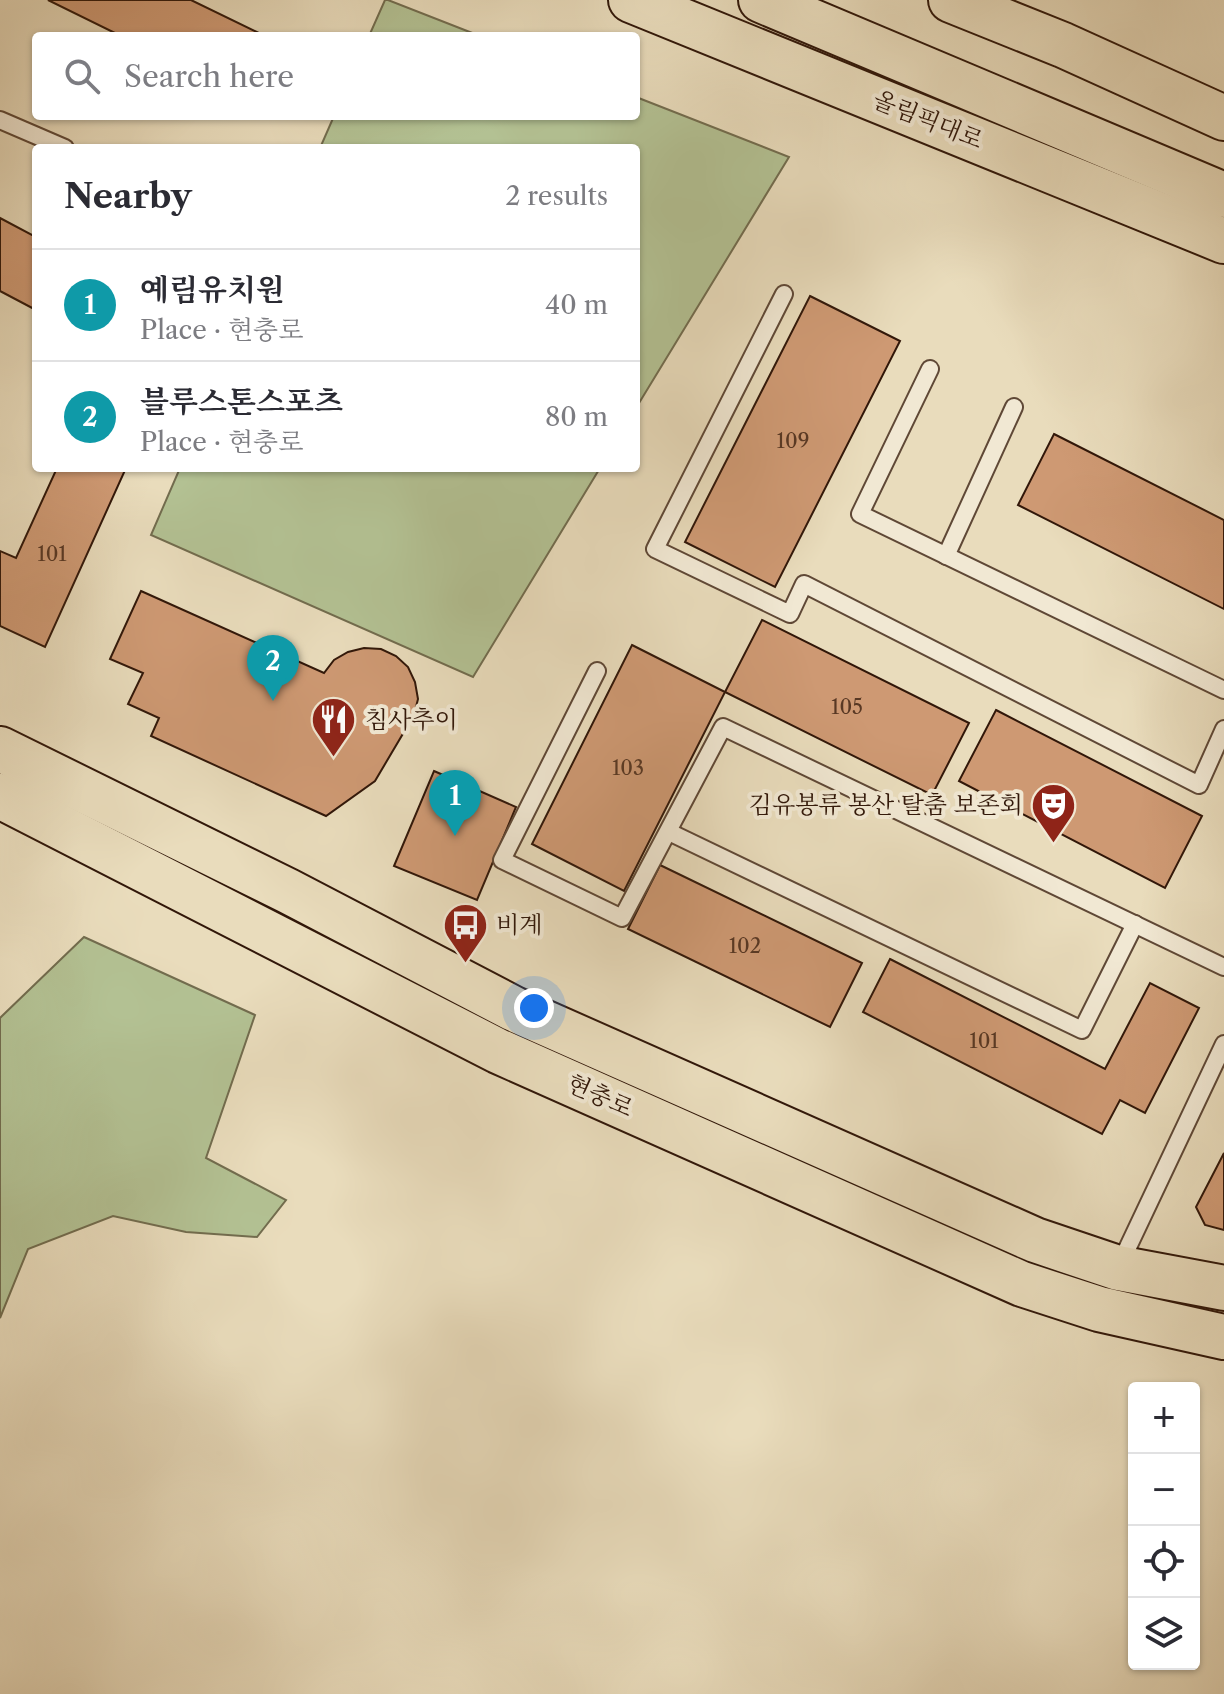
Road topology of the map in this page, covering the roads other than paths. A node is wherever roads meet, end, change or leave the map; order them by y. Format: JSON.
{"nodes":[{"id":1,"x":631,"y":0,"type":"edge"},
{"id":2,"x":761,"y":0,"type":"edge"},
{"id":3,"x":951,"y":0,"type":"edge"},
{"id":4,"x":1224,"y":118,"type":"edge"},
{"id":5,"x":0,"y":120,"type":"edge"},
{"id":6,"x":56,"y":144,"type":"edge"},
{"id":7,"x":1224,"y":195,"type":"edge"},
{"id":8,"x":1224,"y":241,"type":"edge"},
{"id":9,"x":784,"y":294,"type":"dead end"},
{"id":10,"x":930,"y":369,"type":"dead end"},
{"id":11,"x":1014,"y":407,"type":"dead end"},
{"id":12,"x":946,"y":556,"type":"junction"},
{"id":13,"x":597,"y":671,"type":"dead end"},
{"id":14,"x":1224,"y":690,"type":"edge"},
{"id":15,"x":1224,"y":729,"type":"edge"},
{"id":16,"x":0,"y":749,"type":"edge"},
{"id":17,"x":0,"y":796,"type":"edge"},
{"id":18,"x":669,"y":832,"type":"junction"},
{"id":19,"x":1135,"y":924,"type":"junction"},
{"id":20,"x":1224,"y":967,"type":"edge"},
{"id":21,"x":1224,"y":1044,"type":"edge"},
{"id":22,"x":1109,"y":1288,"type":"junction"},
{"id":23,"x":1224,"y":1288,"type":"edge"},
{"id":24,"x":1224,"y":1337,"type":"edge"}],
"edges":[{"from":1,"to":8,"type":"main road","name":"올림픽대로"},
{"from":2,"to":7,"type":"main road","name":"올림픽대로"},
{"from":3,"to":4,"type":"main road"},
{"from":5,"to":6,"type":"lane"},
{"from":9,"to":15,"type":"lane"},
{"from":10,"to":12,"type":"lane"},
{"from":11,"to":12,"type":"lane"},
{"from":12,"to":14,"type":"lane"},
{"from":13,"to":18,"type":"lane"},
{"from":16,"to":22,"type":"main road","name":"현충로"},
{"from":17,"to":22,"type":"main road","name":"현충로"},
{"from":18,"to":19,"type":"lane"},
{"from":18,"to":19,"type":"lane"},
{"from":19,"to":20,"type":"lane"},
{"from":21,"to":22,"type":"lane"},
{"from":22,"to":23,"type":"main road","name":"현충로"},
{"from":22,"to":24,"type":"main road","name":"현충로"}]}
